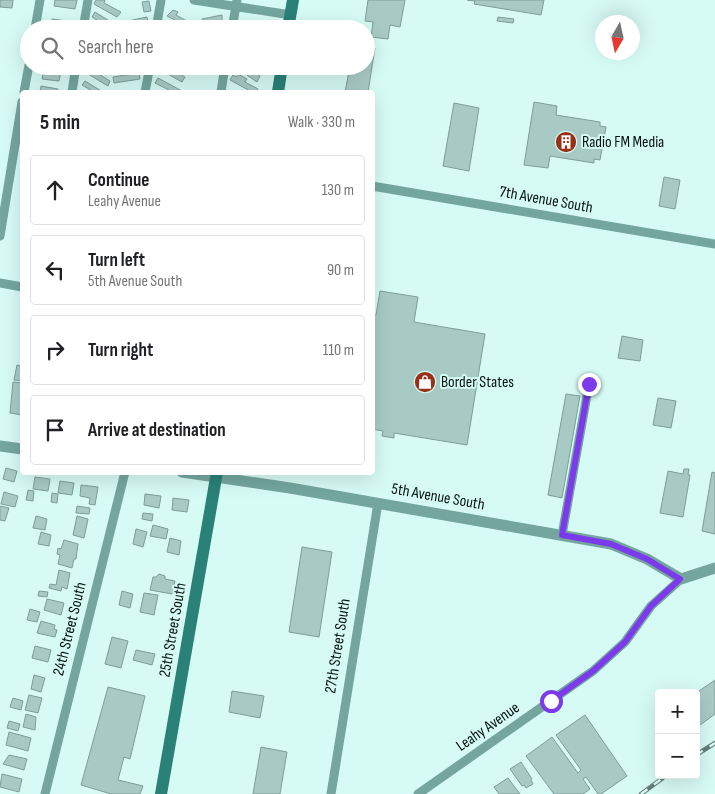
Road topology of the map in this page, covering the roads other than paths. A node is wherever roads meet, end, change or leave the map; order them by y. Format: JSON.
{"nodes":[{"id":1,"x":40,"y":0,"type":"edge"},
{"id":2,"x":88,"y":0,"type":"edge"},
{"id":3,"x":161,"y":0,"type":"edge"},
{"id":4,"x":194,"y":0,"type":"edge"},
{"id":5,"x":293,"y":0,"type":"edge"},
{"id":6,"x":236,"y":3,"type":"edge"},
{"id":7,"x":291,"y":15,"type":"junction"},
{"id":8,"x":37,"y":20,"type":"edge"},
{"id":9,"x":85,"y":20,"type":"edge"},
{"id":10,"x":158,"y":20,"type":"edge"},
{"id":11,"x":233,"y":20,"type":"edge"},
{"id":12,"x":290,"y":20,"type":"edge"},
{"id":13,"x":27,"y":75,"type":"edge"},
{"id":14,"x":75,"y":75,"type":"edge"},
{"id":15,"x":149,"y":75,"type":"edge"},
{"id":16,"x":224,"y":75,"type":"edge"},
{"id":17,"x":281,"y":75,"type":"edge"},
{"id":18,"x":24,"y":90,"type":"edge"},
{"id":19,"x":72,"y":90,"type":"edge"},
{"id":20,"x":146,"y":90,"type":"edge"},
{"id":21,"x":221,"y":90,"type":"edge"},
{"id":22,"x":278,"y":90,"type":"edge"},
{"id":23,"x":20,"y":128,"type":"edge"},
{"id":24,"x":375,"y":187,"type":"edge"},
{"id":25,"x":0,"y":236,"type":"edge"},
{"id":26,"x":715,"y":244,"type":"edge"},
{"id":27,"x":0,"y":284,"type":"edge"},
{"id":28,"x":20,"y":287,"type":"edge"},
{"id":29,"x":589,"y":384,"type":"dead end"},
{"id":30,"x":0,"y":446,"type":"edge"},
{"id":31,"x":20,"y":449,"type":"edge"},
{"id":32,"x":124,"y":475,"type":"edge"},
{"id":33,"x":217,"y":475,"type":"edge"},
{"id":34,"x":378,"y":503,"type":"junction"},
{"id":35,"x":562,"y":535,"type":"junction"},
{"id":36,"x":715,"y":568,"type":"edge"},
{"id":37,"x":680,"y":579,"type":"junction"},
{"id":38,"x":45,"y":794,"type":"edge"},
{"id":39,"x":161,"y":794,"type":"edge"},
{"id":40,"x":331,"y":794,"type":"edge"},
{"id":41,"x":418,"y":794,"type":"edge"}],
"edges":[{"from":1,"to":8,"type":"street"},
{"from":2,"to":9,"type":"street"},
{"from":3,"to":10,"type":"street"},
{"from":4,"to":6,"type":"street"},
{"from":5,"to":7,"type":"main road"},
{"from":6,"to":7,"type":"street"},
{"from":6,"to":11,"type":"street"},
{"from":7,"to":12,"type":"main road"},
{"from":13,"to":18,"type":"street"},
{"from":14,"to":19,"type":"street"},
{"from":15,"to":20,"type":"street"},
{"from":16,"to":21,"type":"street"},
{"from":17,"to":22,"type":"main road"},
{"from":23,"to":25,"type":"street"},
{"from":24,"to":26,"type":"street","name":"7th Avenue South"},
{"from":27,"to":28,"type":"street"},
{"from":29,"to":35,"type":"street"},
{"from":30,"to":31,"type":"street"},
{"from":32,"to":38,"type":"street","name":"24th Street South"},
{"from":33,"to":34,"type":"street","name":"5th Avenue South"},
{"from":33,"to":39,"type":"main road","name":"25th Street South"},
{"from":34,"to":35,"type":"street","name":"5th Avenue South"},
{"from":34,"to":40,"type":"street","name":"27th Street South"},
{"from":35,"to":37,"type":"street","name":"5th Avenue South"},
{"from":36,"to":37,"type":"street"},
{"from":37,"to":41,"type":"street","name":"Leahy Avenue"}]}
